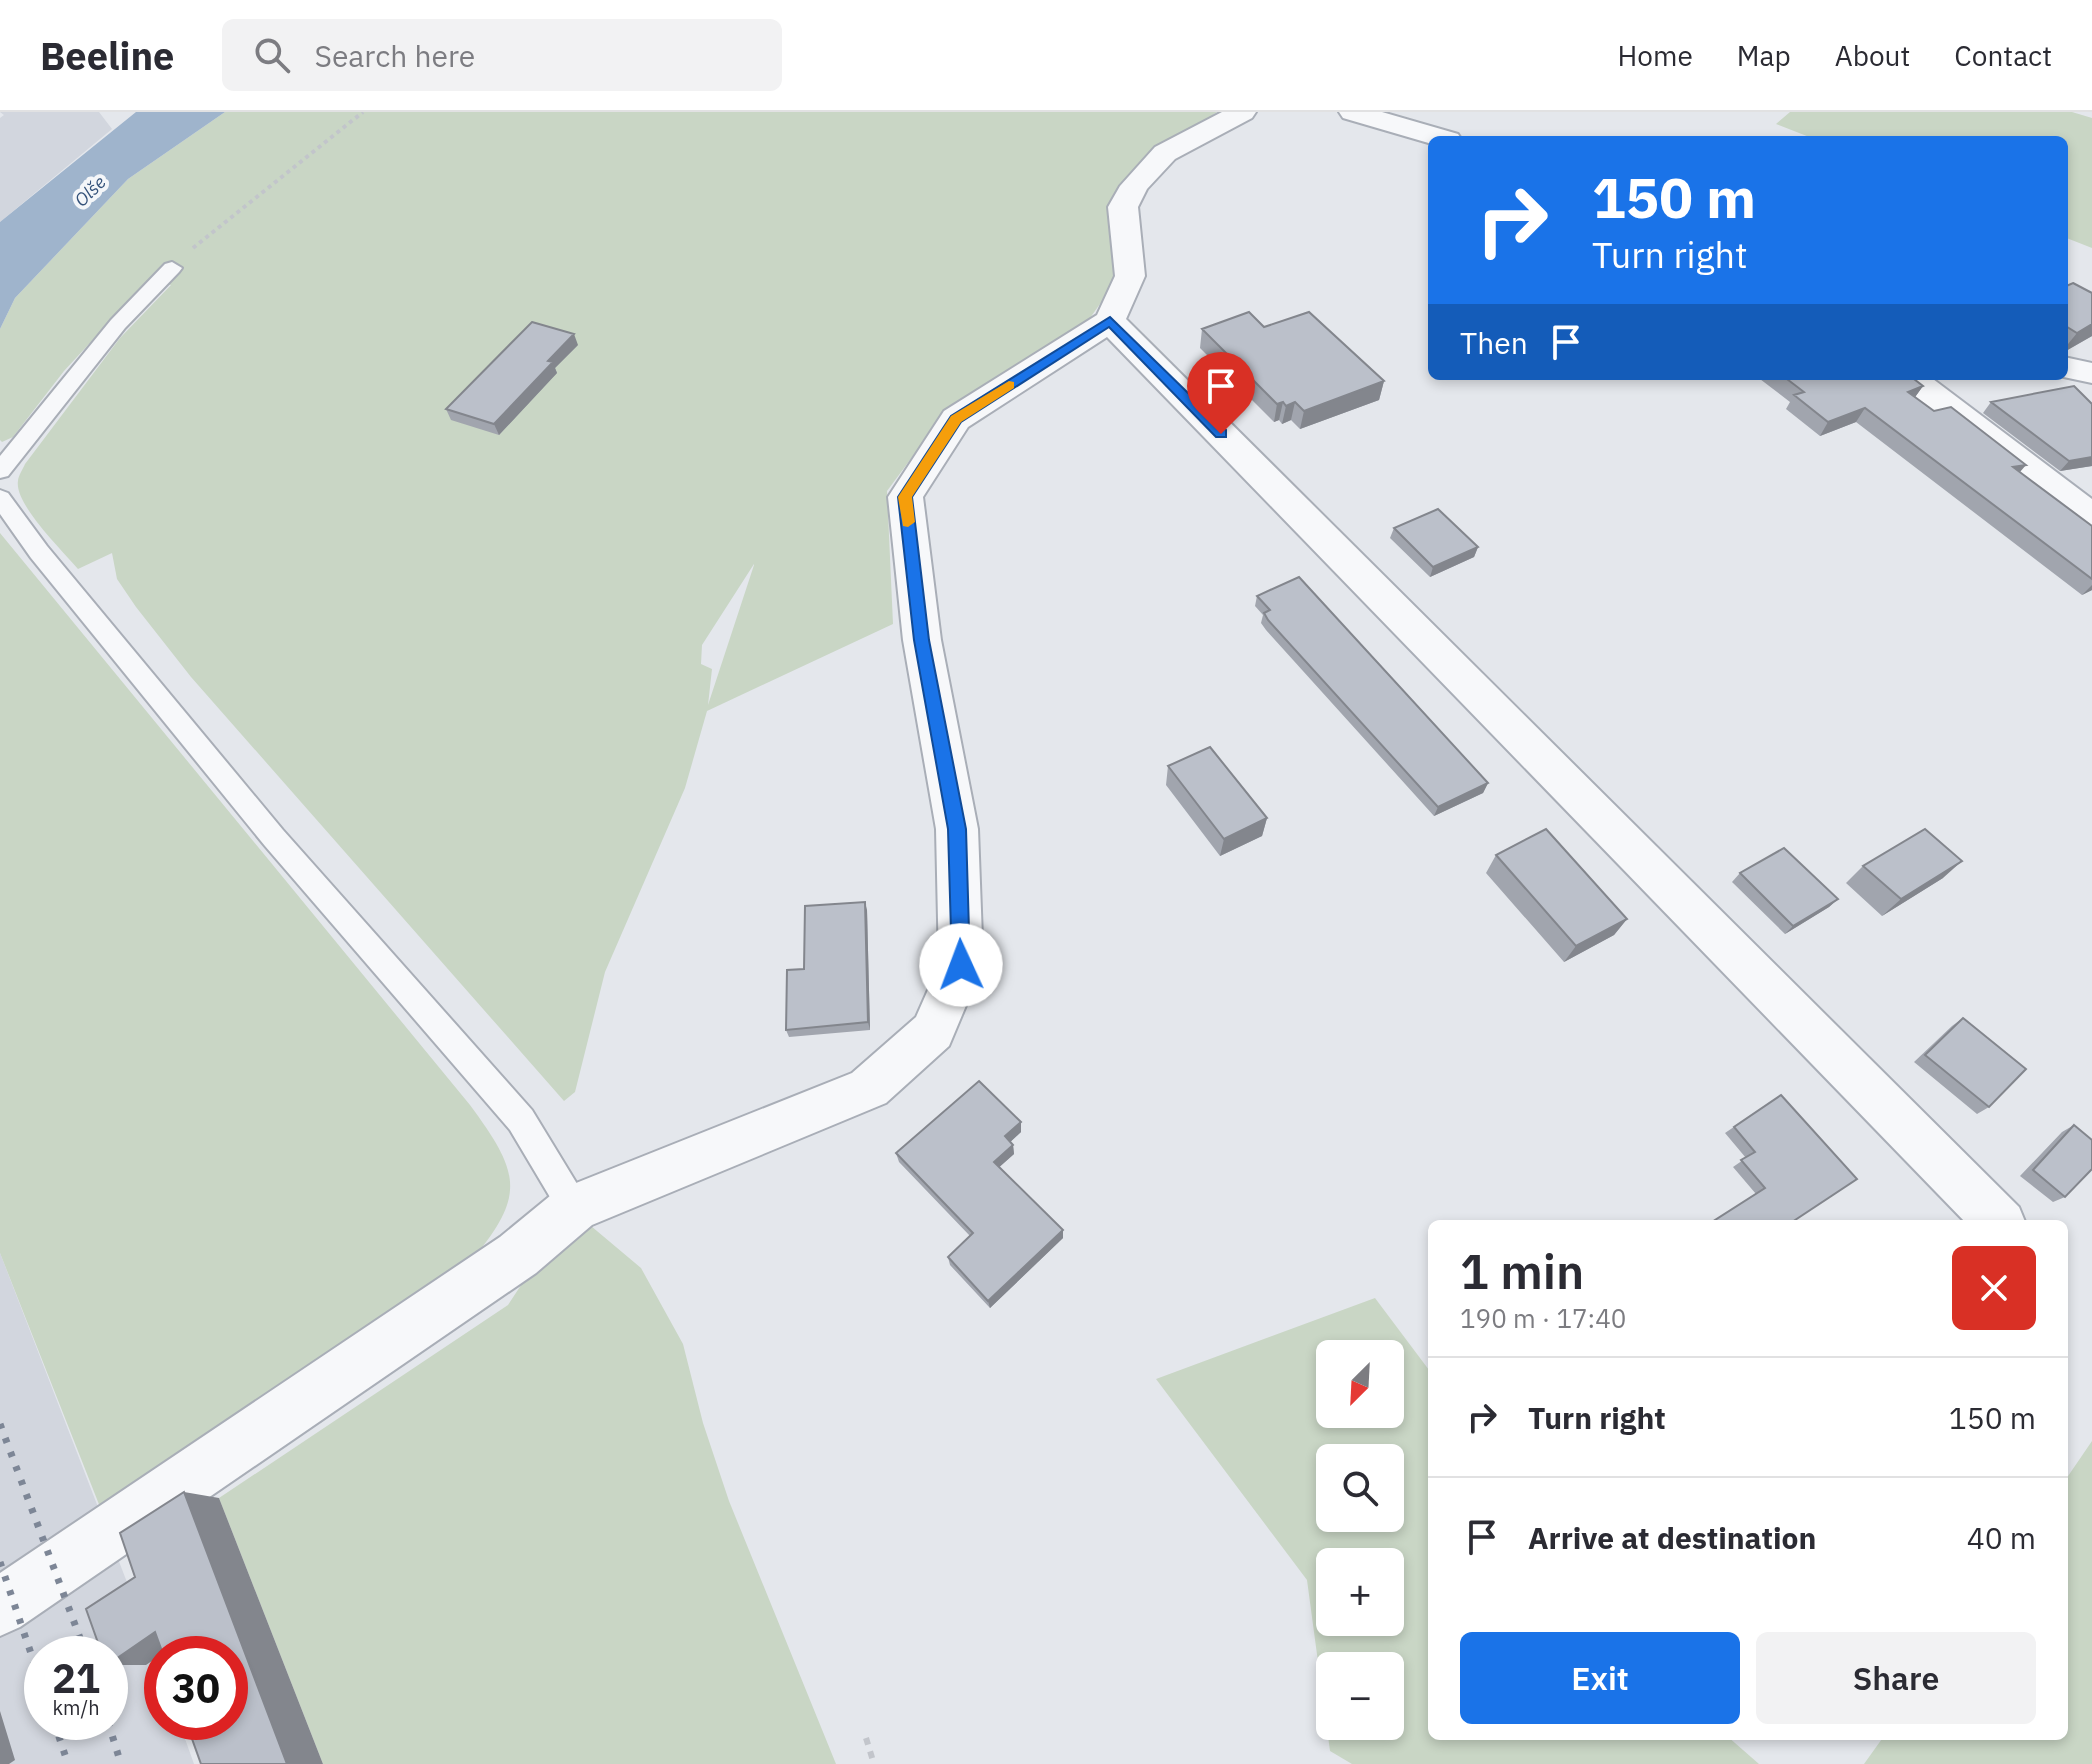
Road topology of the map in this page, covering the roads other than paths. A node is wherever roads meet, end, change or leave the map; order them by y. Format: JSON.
{"nodes":[{"id":1,"x":1242,"y":112,"type":"edge"},
{"id":2,"x":1353,"y":112,"type":"edge"},
{"id":3,"x":1434,"y":136,"type":"edge"},
{"id":4,"x":172,"y":268,"type":"road end"},
{"id":5,"x":1110,"y":321,"type":"junction"},
{"id":6,"x":2068,"y":368,"type":"edge"},
{"id":7,"x":2092,"y":373,"type":"edge"},
{"id":8,"x":1913,"y":380,"type":"edge"},
{"id":9,"x":0,"y":471,"type":"edge"},
{"id":10,"x":0,"y":498,"type":"edge"},
{"id":11,"x":2092,"y":517,"type":"edge"},
{"id":12,"x":574,"y":1208,"type":"junction"},
{"id":13,"x":1997,"y":1220,"type":"edge"},
{"id":14,"x":0,"y":1607,"type":"edge"}],
"edges":[{"from":1,"to":5,"type":"street"},
{"from":2,"to":3,"type":"street"},
{"from":4,"to":9,"type":"lane"},
{"from":5,"to":12,"type":"street"},
{"from":5,"to":13,"type":"street"},
{"from":6,"to":7,"type":"street"},
{"from":8,"to":11,"type":"street"},
{"from":10,"to":12,"type":"lane"},
{"from":12,"to":14,"type":"street"}]}
